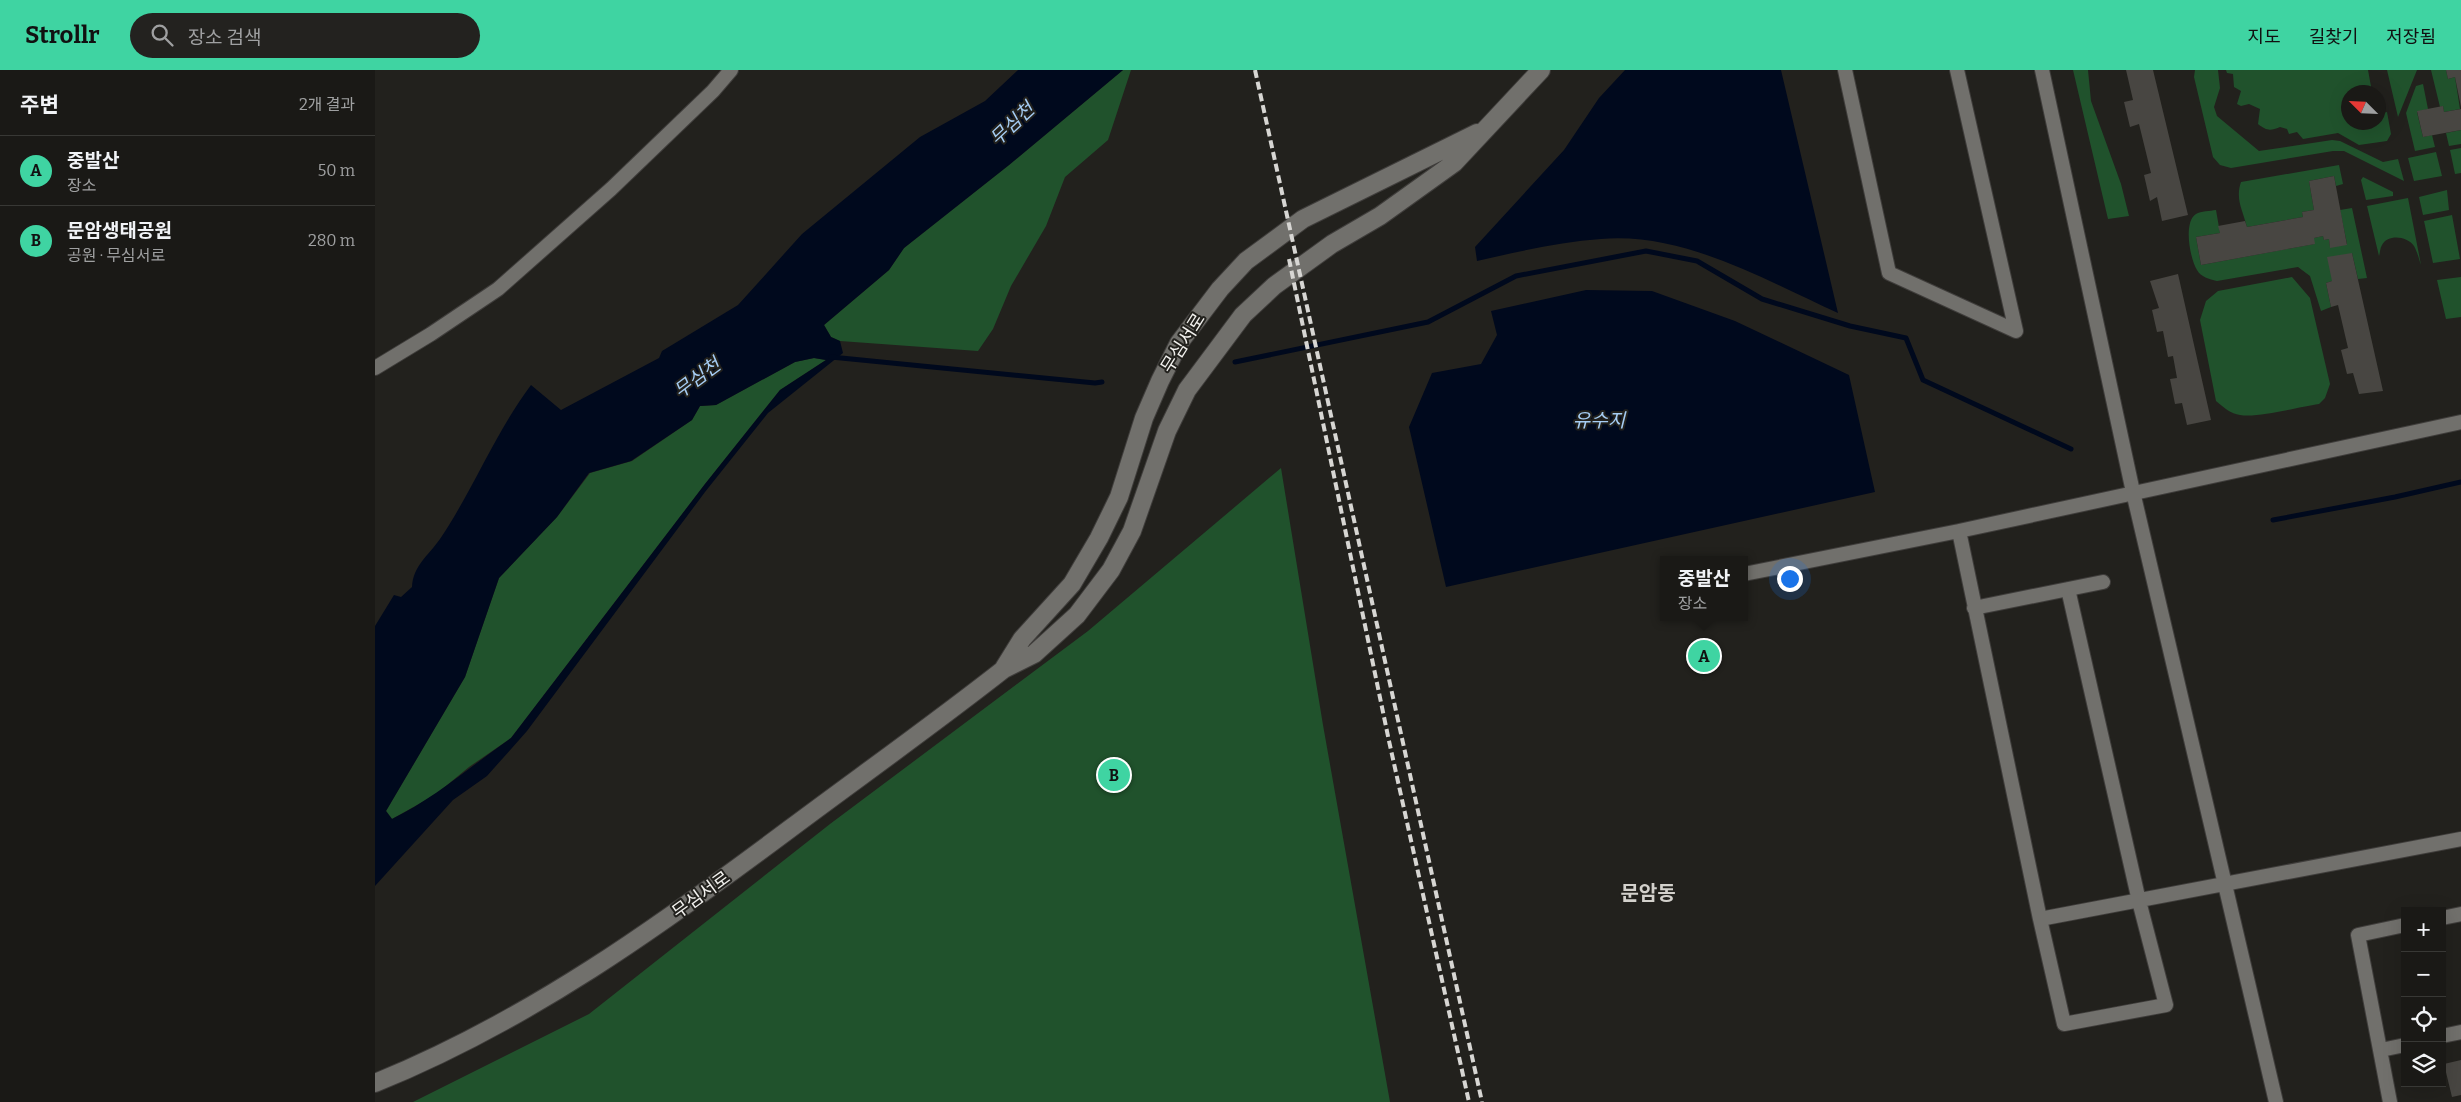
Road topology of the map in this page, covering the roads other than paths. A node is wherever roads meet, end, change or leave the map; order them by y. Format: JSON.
{"nodes":[{"id":1,"x":731,"y":70,"type":"edge"},
{"id":2,"x":1541,"y":70,"type":"edge"},
{"id":3,"x":1845,"y":70,"type":"edge"},
{"id":4,"x":1957,"y":70,"type":"edge"},
{"id":5,"x":2042,"y":70,"type":"edge"},
{"id":6,"x":1483,"y":130,"type":"junction"},
{"id":7,"x":375,"y":368,"type":"edge"},
{"id":8,"x":2461,"y":422,"type":"edge"},
{"id":9,"x":2133,"y":492,"type":"junction"},
{"id":10,"x":1959,"y":531,"type":"junction"},
{"id":11,"x":1748,"y":573,"type":"edge"},
{"id":12,"x":2103,"y":582,"type":"dead end"},
{"id":13,"x":2068,"y":589,"type":"junction"},
{"id":14,"x":1974,"y":608,"type":"junction"},
{"id":15,"x":1004,"y":669,"type":"junction"},
{"id":16,"x":2461,"y":839,"type":"edge"},
{"id":17,"x":2227,"y":884,"type":"junction"},
{"id":18,"x":2139,"y":901,"type":"junction"},
{"id":19,"x":2461,"y":914,"type":"edge"},
{"id":20,"x":2446,"y":917,"type":"edge"},
{"id":21,"x":2039,"y":919,"type":"junction"},
{"id":22,"x":2401,"y":926,"type":"edge"},
{"id":23,"x":2461,"y":1032,"type":"edge"},
{"id":24,"x":2446,"y":1035,"type":"edge"},
{"id":25,"x":2401,"y":1045,"type":"edge"},
{"id":26,"x":2381,"y":1050,"type":"junction"},
{"id":27,"x":375,"y":1083,"type":"edge"},
{"id":28,"x":2276,"y":1102,"type":"edge"},
{"id":29,"x":2390,"y":1102,"type":"edge"}],
"edges":[{"from":1,"to":7,"type":"street"},
{"from":2,"to":6,"type":"street","name":"무심서로"},
{"from":3,"to":4,"type":"street"},
{"from":5,"to":9,"type":"street"},
{"from":6,"to":15,"type":"street","name":"무심서로"},
{"from":6,"to":15,"type":"street","name":"무심서로"},
{"from":8,"to":9,"type":"street"},
{"from":9,"to":10,"type":"street"},
{"from":9,"to":17,"type":"street"},
{"from":10,"to":11,"type":"street"},
{"from":10,"to":14,"type":"street"},
{"from":12,"to":13,"type":"street"},
{"from":13,"to":14,"type":"street"},
{"from":13,"to":18,"type":"street"},
{"from":14,"to":21,"type":"street"},
{"from":15,"to":27,"type":"street","name":"무심서로"},
{"from":16,"to":17,"type":"street"},
{"from":17,"to":18,"type":"street"},
{"from":17,"to":28,"type":"street"},
{"from":18,"to":21,"type":"street"},
{"from":18,"to":21,"type":"street"},
{"from":19,"to":20,"type":"street"},
{"from":22,"to":26,"type":"street"},
{"from":23,"to":24,"type":"street"},
{"from":25,"to":26,"type":"street"},
{"from":26,"to":29,"type":"street"}]}
